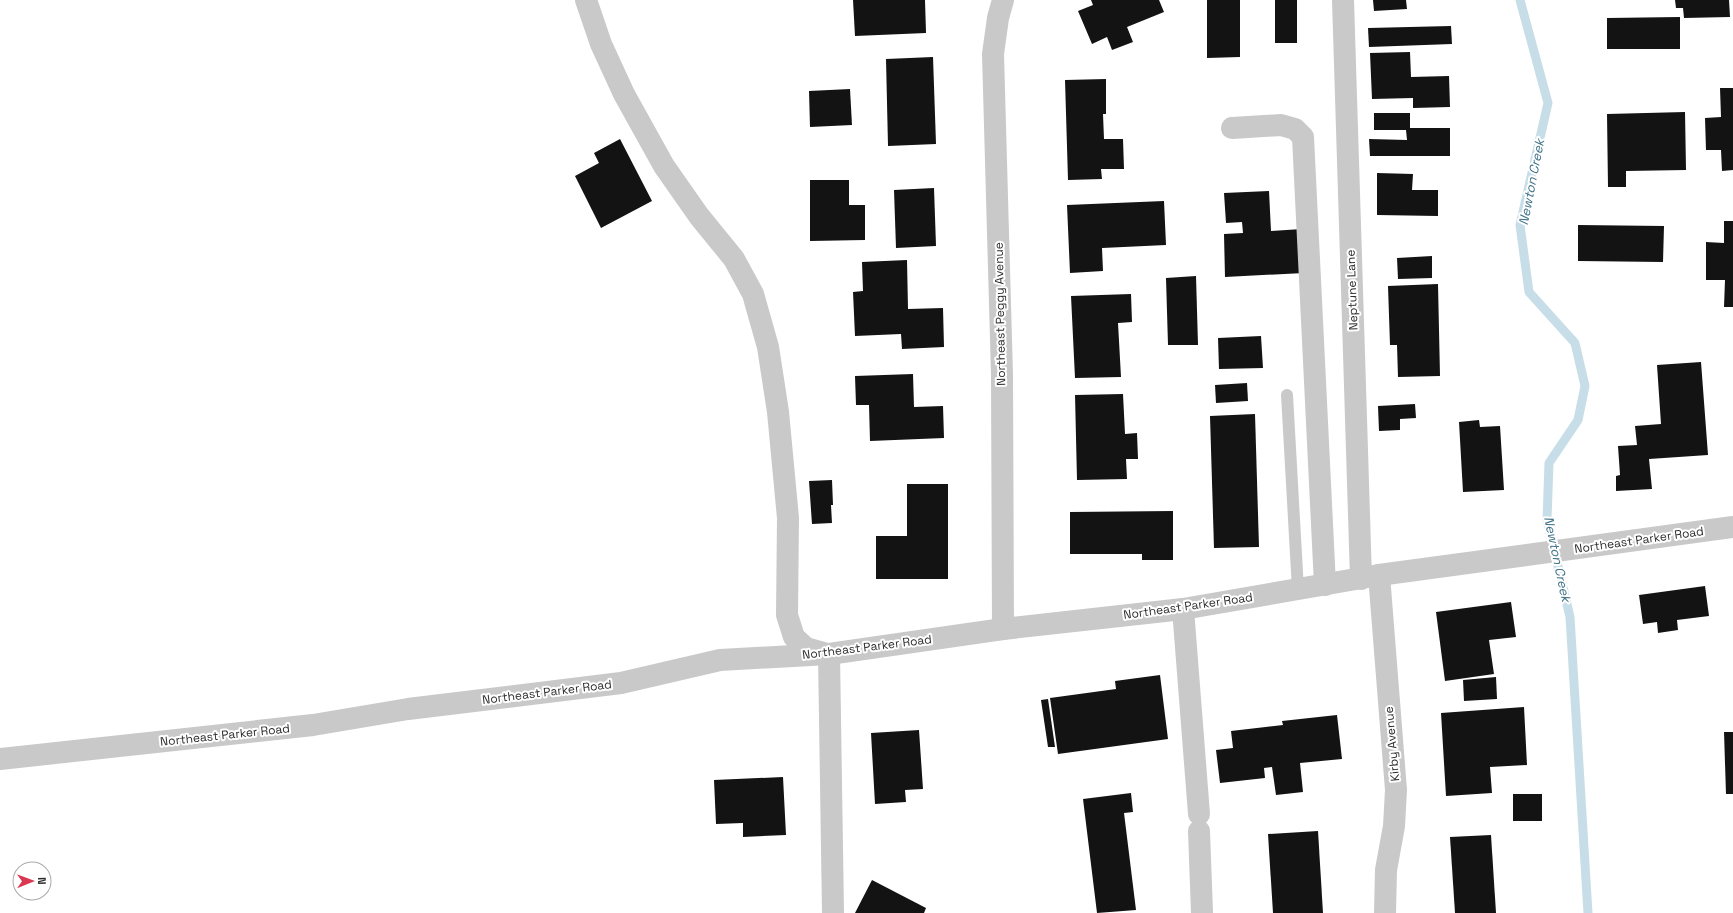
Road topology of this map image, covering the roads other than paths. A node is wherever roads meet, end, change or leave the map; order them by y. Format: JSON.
{"nodes":[{"id":1,"x":586,"y":0,"type":"edge"},
{"id":2,"x":1003,"y":0,"type":"edge"},
{"id":3,"x":1343,"y":0,"type":"edge"},
{"id":4,"x":1232,"y":128,"type":"dead end"},
{"id":5,"x":1288,"y":395,"type":"dead end"},
{"id":6,"x":1733,"y":527,"type":"edge"},
{"id":7,"x":1370,"y":577,"type":"junction"},
{"id":8,"x":1325,"y":585,"type":"junction"},
{"id":9,"x":1298,"y":590,"type":"junction"},
{"id":10,"x":1183,"y":609,"type":"junction"},
{"id":11,"x":1003,"y":629,"type":"junction"},
{"id":12,"x":829,"y":654,"type":"junction"},
{"id":13,"x":0,"y":759,"type":"edge"},
{"id":14,"x":833,"y":913,"type":"edge"},
{"id":15,"x":1202,"y":913,"type":"edge"},
{"id":16,"x":1385,"y":913,"type":"edge"}],
"edges":[{"from":1,"to":12,"type":"street"},
{"from":2,"to":11,"type":"street","name":"Northeast Peggy Avenue"},
{"from":3,"to":7,"type":"street","name":"Neptune Lane"},
{"from":4,"to":8,"type":"street"},
{"from":5,"to":9,"type":"lane"},
{"from":6,"to":7,"type":"street","name":"Northeast Parker Road"},
{"from":7,"to":8,"type":"street","name":"Northeast Parker Road"},
{"from":7,"to":16,"type":"street","name":"Kirby Avenue"},
{"from":8,"to":9,"type":"street","name":"Northeast Parker Road"},
{"from":9,"to":10,"type":"street","name":"Northeast Parker Road"},
{"from":10,"to":11,"type":"street","name":"Northeast Parker Road"},
{"from":10,"to":15,"type":"street"},
{"from":11,"to":12,"type":"street","name":"Northeast Parker Road"},
{"from":12,"to":13,"type":"street","name":"Northeast Parker Road"},
{"from":12,"to":14,"type":"street"}]}
